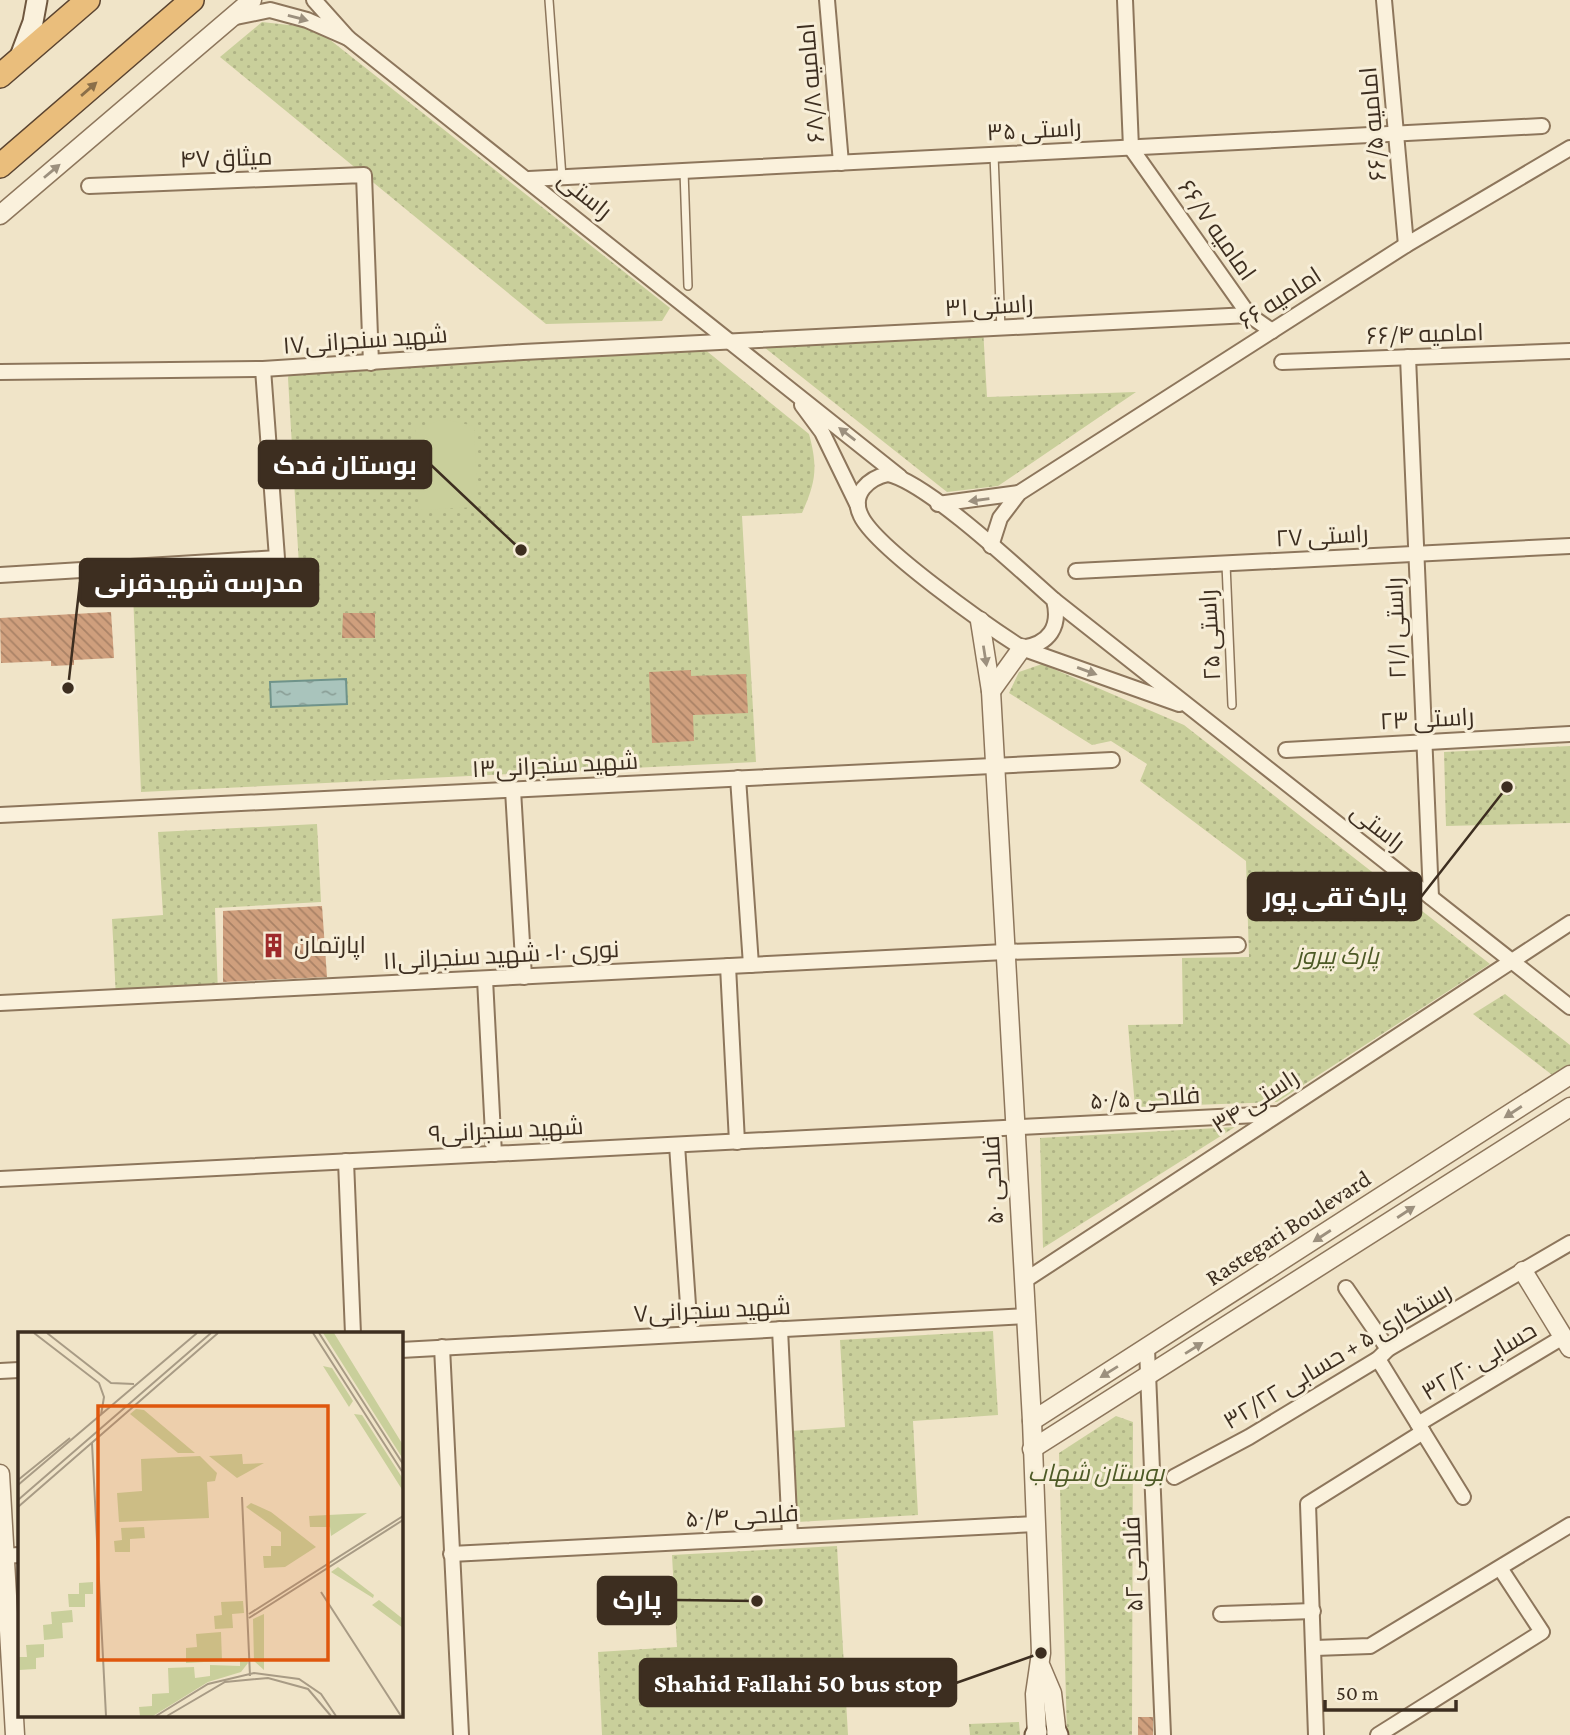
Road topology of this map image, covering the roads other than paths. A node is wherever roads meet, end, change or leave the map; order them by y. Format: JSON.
{"nodes":[{"id":1,"x":37,"y":0,"type":"edge"},
{"id":2,"x":88,"y":0,"type":"edge"},
{"id":3,"x":192,"y":0,"type":"edge"},
{"id":4,"x":252,"y":0,"type":"edge"},
{"id":5,"x":314,"y":0,"type":"edge"},
{"id":6,"x":549,"y":0,"type":"edge"},
{"id":7,"x":827,"y":0,"type":"edge"},
{"id":8,"x":1125,"y":0,"type":"edge"},
{"id":9,"x":1384,"y":0,"type":"edge"},
{"id":10,"x":231,"y":18,"type":"junction"},
{"id":11,"x":348,"y":38,"type":"junction"},
{"id":12,"x":19,"y":60,"type":"junction"},
{"id":13,"x":0,"y":76,"type":"edge"},
{"id":14,"x":1542,"y":126,"type":"dead end"},
{"id":15,"x":1398,"y":134,"type":"junction"},
{"id":16,"x":1132,"y":148,"type":"junction"},
{"id":17,"x":1570,"y":148,"type":"edge"},
{"id":18,"x":994,"y":155,"type":"junction"},
{"id":19,"x":841,"y":163,"type":"junction"},
{"id":20,"x":0,"y":166,"type":"edge"},
{"id":21,"x":684,"y":171,"type":"junction"},
{"id":22,"x":562,"y":178,"type":"junction"},
{"id":23,"x":529,"y":179,"type":"junction"},
{"id":24,"x":89,"y":186,"type":"dead end"},
{"id":25,"x":0,"y":215,"type":"edge"},
{"id":26,"x":1406,"y":245,"type":"junction"},
{"id":27,"x":688,"y":286,"type":"dead end"},
{"id":28,"x":1249,"y":315,"type":"junction"},
{"id":29,"x":1001,"y":329,"type":"junction"},
{"id":30,"x":1272,"y":331,"type":"junction"},
{"id":31,"x":732,"y":342,"type":"junction"},
{"id":32,"x":1570,"y":351,"type":"edge"},
{"id":33,"x":1408,"y":357,"type":"junction"},
{"id":34,"x":1282,"y":362,"type":"dead end"},
{"id":35,"x":371,"y":363,"type":"junction"},
{"id":36,"x":263,"y":369,"type":"junction"},
{"id":37,"x":0,"y":372,"type":"edge"},
{"id":38,"x":790,"y":390,"type":"junction"},
{"id":39,"x":900,"y":477,"type":"junction"},
{"id":40,"x":1019,"y":493,"type":"junction"},
{"id":41,"x":938,"y":503,"type":"junction"},
{"id":42,"x":858,"y":506,"type":"junction"},
{"id":43,"x":991,"y":546,"type":"junction"},
{"id":44,"x":1570,"y":546,"type":"edge"},
{"id":45,"x":1416,"y":554,"type":"junction"},
{"id":46,"x":1226,"y":564,"type":"junction"},
{"id":47,"x":1076,"y":571,"type":"dead end"},
{"id":48,"x":0,"y":575,"type":"edge"},
{"id":49,"x":1054,"y":600,"type":"junction"},
{"id":50,"x":980,"y":621,"type":"junction"},
{"id":51,"x":1022,"y":648,"type":"junction"},
{"id":52,"x":991,"y":691,"type":"junction"},
{"id":53,"x":1233,"y":705,"type":"dead end"},
{"id":54,"x":1192,"y":708,"type":"junction"},
{"id":55,"x":1570,"y":734,"type":"edge"},
{"id":56,"x":1424,"y":742,"type":"junction"},
{"id":57,"x":1286,"y":750,"type":"dead end"},
{"id":58,"x":1112,"y":760,"type":"dead end"},
{"id":59,"x":995,"y":766,"type":"junction"},
{"id":60,"x":738,"y":778,"type":"junction"},
{"id":61,"x":513,"y":790,"type":"junction"},
{"id":62,"x":0,"y":815,"type":"edge"},
{"id":63,"x":1431,"y":897,"type":"junction"},
{"id":64,"x":1570,"y":923,"type":"edge"},
{"id":65,"x":1238,"y":945,"type":"dead end"},
{"id":66,"x":1005,"y":952,"type":"junction"},
{"id":67,"x":1511,"y":961,"type":"junction"},
{"id":68,"x":751,"y":965,"type":"junction"},
{"id":69,"x":728,"y":966,"type":"junction"},
{"id":70,"x":524,"y":976,"type":"junction"},
{"id":71,"x":485,"y":979,"type":"junction"},
{"id":72,"x":0,"y":1003,"type":"edge"},
{"id":73,"x":1570,"y":1007,"type":"edge"},
{"id":74,"x":1570,"y":1075,"type":"edge"},
{"id":75,"x":1570,"y":1107,"type":"edge"},
{"id":76,"x":1277,"y":1114,"type":"junction"},
{"id":77,"x":1015,"y":1128,"type":"junction"},
{"id":78,"x":737,"y":1142,"type":"junction"},
{"id":79,"x":677,"y":1145,"type":"junction"},
{"id":80,"x":494,"y":1154,"type":"junction"},
{"id":81,"x":346,"y":1161,"type":"junction"},
{"id":82,"x":0,"y":1179,"type":"edge"},
{"id":83,"x":1570,"y":1243,"type":"edge"},
{"id":84,"x":1523,"y":1271,"type":"junction"},
{"id":85,"x":1024,"y":1281,"type":"junction"},
{"id":86,"x":1346,"y":1288,"type":"dead end"},
{"id":87,"x":1026,"y":1316,"type":"junction"},
{"id":88,"x":780,"y":1329,"type":"junction"},
{"id":89,"x":353,"y":1332,"type":"edge"},
{"id":90,"x":690,"y":1334,"type":"junction"},
{"id":91,"x":1567,"y":1343,"type":"edge"},
{"id":92,"x":442,"y":1348,"type":"junction"},
{"id":93,"x":1147,"y":1349,"type":"junction"},
{"id":94,"x":402,"y":1350,"type":"edge"},
{"id":95,"x":1383,"y":1354,"type":"junction"},
{"id":96,"x":18,"y":1370,"type":"edge"},
{"id":97,"x":0,"y":1371,"type":"edge"},
{"id":98,"x":1147,"y":1377,"type":"junction"},
{"id":99,"x":1032,"y":1421,"type":"junction"},
{"id":100,"x":1420,"y":1428,"type":"junction"},
{"id":101,"x":1032,"y":1449,"type":"junction"},
{"id":102,"x":0,"y":1474,"type":"edge"},
{"id":103,"x":1174,"y":1477,"type":"dead end"},
{"id":104,"x":1463,"y":1497,"type":"dead end"},
{"id":105,"x":1035,"y":1524,"type":"junction"},
{"id":106,"x":1570,"y":1525,"type":"edge"},
{"id":107,"x":790,"y":1536,"type":"junction"},
{"id":108,"x":451,"y":1554,"type":"junction"},
{"id":109,"x":12,"y":1555,"type":"edge"},
{"id":110,"x":1500,"y":1568,"type":"junction"},
{"id":111,"x":3,"y":1588,"type":"edge"},
{"id":112,"x":1313,"y":1611,"type":"junction"},
{"id":113,"x":1221,"y":1614,"type":"dead end"},
{"id":114,"x":1315,"y":1648,"type":"junction"},
{"id":115,"x":1041,"y":1667,"type":"junction"},
{"id":116,"x":1036,"y":1734,"type":"edge"},
{"id":117,"x":1057,"y":1734,"type":"edge"},
{"id":118,"x":15,"y":1735,"type":"edge"},
{"id":119,"x":461,"y":1735,"type":"edge"},
{"id":120,"x":1163,"y":1735,"type":"edge"},
{"id":121,"x":1317,"y":1735,"type":"edge"},
{"id":122,"x":1378,"y":1735,"type":"edge"}],
"edges":[{"from":1,"to":12,"type":"main road"},
{"from":2,"to":12,"type":"highway"},
{"from":20,"to":3,"type":"highway","one_way":true},
{"from":4,"to":10,"type":"street"},
{"from":5,"to":11,"type":"street"},
{"from":6,"to":22,"type":"lane"},
{"from":7,"to":19,"type":"street","name":"امامیه ۶۸/۸"},
{"from":8,"to":16,"type":"street"},
{"from":9,"to":15,"type":"street","name":"امامیه ۶۶/۵"},
{"from":10,"to":11,"type":"street","one_way":true},
{"from":25,"to":10,"type":"street","one_way":true},
{"from":11,"to":23,"type":"street","name":"راستی"},
{"from":12,"to":13,"type":"highway"},
{"from":14,"to":15,"type":"street","name":"راستی ۳۵"},
{"from":15,"to":16,"type":"street","name":"راستی ۳۵"},
{"from":15,"to":26,"type":"street","name":"امامیه ۶۶/۵"},
{"from":16,"to":18,"type":"street","name":"راستی ۳۵"},
{"from":16,"to":28,"type":"street","name":"امامیه ۶۶/۷"},
{"from":17,"to":26,"type":"street","name":"امامیه ۶۶"},
{"from":18,"to":19,"type":"street","name":"راستی ۳۵"},
{"from":18,"to":29,"type":"lane"},
{"from":19,"to":21,"type":"street","name":"راستی ۳۵"},
{"from":21,"to":22,"type":"street","name":"راستی ۳۵"},
{"from":21,"to":27,"type":"lane"},
{"from":22,"to":23,"type":"street","name":"راستی ۳۵"},
{"from":23,"to":31,"type":"street","name":"راستی"},
{"from":24,"to":35,"type":"street","name":"میثاق ۴۷"},
{"from":26,"to":30,"type":"street","name":"امامیه ۶۶"},
{"from":28,"to":29,"type":"street","name":"راستی ۳۱"},
{"from":28,"to":30,"type":"street","name":"امامیه ۶۶/۷"},
{"from":29,"to":31,"type":"street","name":"راستی ۳۱"},
{"from":30,"to":40,"type":"street","name":"امامیه ۶۶"},
{"from":31,"to":35,"type":"street","name":"شهید سنجرانی۱۷"},
{"from":31,"to":38,"type":"street","name":"راستی"},
{"from":32,"to":33,"type":"street","name":"امامیه ۶۶/۴"},
{"from":33,"to":34,"type":"street","name":"امامیه ۶۶/۴"},
{"from":33,"to":45,"type":"street","name":"راستی ۲۱/۱"},
{"from":35,"to":36,"type":"street","name":"شهید سنجرانی۱۷"},
{"from":36,"to":37,"type":"street","name":"شهید سنجرانی۱۷"},
{"from":36,"to":48,"type":"street"},
{"from":39,"to":38,"type":"street","name":"راستی","one_way":true},
{"from":38,"to":42,"type":"street","name":"راستی"},
{"from":39,"to":41,"type":"street","name":"راستی"},
{"from":39,"to":42,"type":"street"},
{"from":40,"to":41,"type":"street","one_way":true},
{"from":40,"to":43,"type":"street"},
{"from":41,"to":43,"type":"street","name":"راستی"},
{"from":42,"to":50,"type":"street","name":"راستی"},
{"from":43,"to":49,"type":"street","name":"راستی"},
{"from":44,"to":45,"type":"street","name":"راستی ۲۷"},
{"from":45,"to":46,"type":"street","name":"راستی ۲۷"},
{"from":45,"to":56,"type":"street","name":"راستی ۲۱/۱"},
{"from":46,"to":47,"type":"street","name":"راستی ۲۷"},
{"from":46,"to":53,"type":"lane","name":"راستی ۲۵"},
{"from":49,"to":51,"type":"street"},
{"from":49,"to":54,"type":"street","name":"راستی"},
{"from":50,"to":51,"type":"street","name":"راستی"},
{"from":50,"to":52,"type":"street","name":"فلاحی ۵۰","one_way":true},
{"from":51,"to":52,"type":"street"},
{"from":51,"to":54,"type":"street","name":"راستی","one_way":true},
{"from":52,"to":59,"type":"street","name":"فلاحی ۵۰"},
{"from":54,"to":63,"type":"street","name":"راستی"},
{"from":55,"to":56,"type":"street","name":"راستی ۲۳"},
{"from":56,"to":57,"type":"street","name":"راستی ۲۳"},
{"from":56,"to":63,"type":"street","name":"راستی ۲۱/۱"},
{"from":58,"to":59,"type":"street","name":"شهید سنجرانی۱۳"},
{"from":59,"to":60,"type":"street","name":"شهید سنجرانی۱۳"},
{"from":59,"to":66,"type":"street","name":"فلاحی ۵۰"},
{"from":60,"to":61,"type":"street","name":"شهید سنجرانی۱۳"},
{"from":60,"to":68,"type":"street"},
{"from":61,"to":62,"type":"street","name":"شهید سنجرانی۱۳"},
{"from":61,"to":70,"type":"street"},
{"from":63,"to":67,"type":"street","name":"راستی"},
{"from":64,"to":67,"type":"street","name":"راستی ۳۴"},
{"from":65,"to":66,"type":"street","name":"نوری ۱۰- شهید سنجرانی۱۱"},
{"from":66,"to":68,"type":"street","name":"نوری ۱۰- شهید سنجرانی۱۱"},
{"from":66,"to":77,"type":"street","name":"فلاحی ۵۰"},
{"from":67,"to":73,"type":"street","name":"راستی"},
{"from":67,"to":76,"type":"street","name":"راستی ۳۴"},
{"from":68,"to":69,"type":"street","name":"نوری ۱۰- شهید سنجرانی۱۱"},
{"from":69,"to":70,"type":"street","name":"نوری ۱۰- شهید سنجرانی۱۱"},
{"from":69,"to":78,"type":"street"},
{"from":70,"to":71,"type":"street","name":"نوری ۱۰- شهید سنجرانی۱۱"},
{"from":71,"to":72,"type":"street","name":"نوری ۱۰- شهید سنجرانی۱۱"},
{"from":71,"to":80,"type":"street"},
{"from":74,"to":93,"type":"street","name":"Rastegari Boulevard","one_way":true},
{"from":98,"to":75,"type":"street","name":"Rastegari Boulevard","one_way":true},
{"from":76,"to":77,"type":"street","name":"فلاحی ۵۰/۵"},
{"from":76,"to":85,"type":"street","name":"راستی ۳۴"},
{"from":77,"to":78,"type":"street","name":"شهید سنجرانی۹"},
{"from":77,"to":85,"type":"street","name":"فلاحی ۵۰"},
{"from":78,"to":79,"type":"street","name":"شهید سنجرانی۹"},
{"from":79,"to":80,"type":"street","name":"شهید سنجرانی۹"},
{"from":79,"to":90,"type":"street"},
{"from":80,"to":81,"type":"street","name":"شهید سنجرانی۹"},
{"from":81,"to":82,"type":"street","name":"شهید سنجرانی۹"},
{"from":81,"to":89,"type":"street"},
{"from":83,"to":84,"type":"street","name":"رستگاری ۵ + حسابی ۳۲/۲۲"},
{"from":84,"to":91,"type":"street"},
{"from":84,"to":95,"type":"street","name":"رستگاری ۵ + حسابی ۳۲/۲۲"},
{"from":85,"to":87,"type":"street","name":"فلاحی ۵۰"},
{"from":86,"to":95,"type":"street"},
{"from":87,"to":88,"type":"street","name":"شهید سنجرانی۷"},
{"from":87,"to":99,"type":"street","name":"فلاحی ۵۰"},
{"from":88,"to":90,"type":"street","name":"شهید سنجرانی۷"},
{"from":88,"to":107,"type":"street"},
{"from":90,"to":92,"type":"street","name":"شهید سنجرانی۷"},
{"from":91,"to":100,"type":"street","name":"حسابی ۳۲/۲۰"},
{"from":92,"to":94,"type":"street","name":"شهید سنجرانی۷"},
{"from":92,"to":108,"type":"street"},
{"from":93,"to":98,"type":"street","name":"فلاحی ۵۲"},
{"from":93,"to":99,"type":"street","name":"Rastegari Boulevard","one_way":true},
{"from":95,"to":100,"type":"street"},
{"from":95,"to":103,"type":"street","name":"رستگاری ۵ + حسابی ۳۲/۲۲"},
{"from":96,"to":97,"type":"street"},
{"from":98,"to":101,"type":"street","name":"Rastegari Boulevard"},
{"from":98,"to":120,"type":"street","name":"فلاحی ۵۲"},
{"from":99,"to":101,"type":"street","name":"فلاحی ۵۰"},
{"from":100,"to":104,"type":"street"},
{"from":100,"to":112,"type":"street","name":"حسابی ۳۲/۲۰"},
{"from":101,"to":105,"type":"street","name":"فلاحی ۵۰"},
{"from":102,"to":109,"type":"street"},
{"from":105,"to":107,"type":"street","name":"فلاحی ۵۰/۴"},
{"from":105,"to":115,"type":"street","name":"فلاحی ۵۰"},
{"from":106,"to":110,"type":"street"},
{"from":107,"to":108,"type":"street","name":"فلاحی ۵۰/۴"},
{"from":108,"to":119,"type":"street"},
{"from":109,"to":111,"type":"street"},
{"from":110,"to":114,"type":"street"},
{"from":110,"to":122,"type":"street"},
{"from":111,"to":118,"type":"street"},
{"from":112,"to":113,"type":"street"},
{"from":112,"to":114,"type":"street"},
{"from":114,"to":121,"type":"street"},
{"from":115,"to":116,"type":"street","name":"فلاحی ۵۰"},
{"from":115,"to":117,"type":"street","name":"فلاحی ۵۰"}]}
